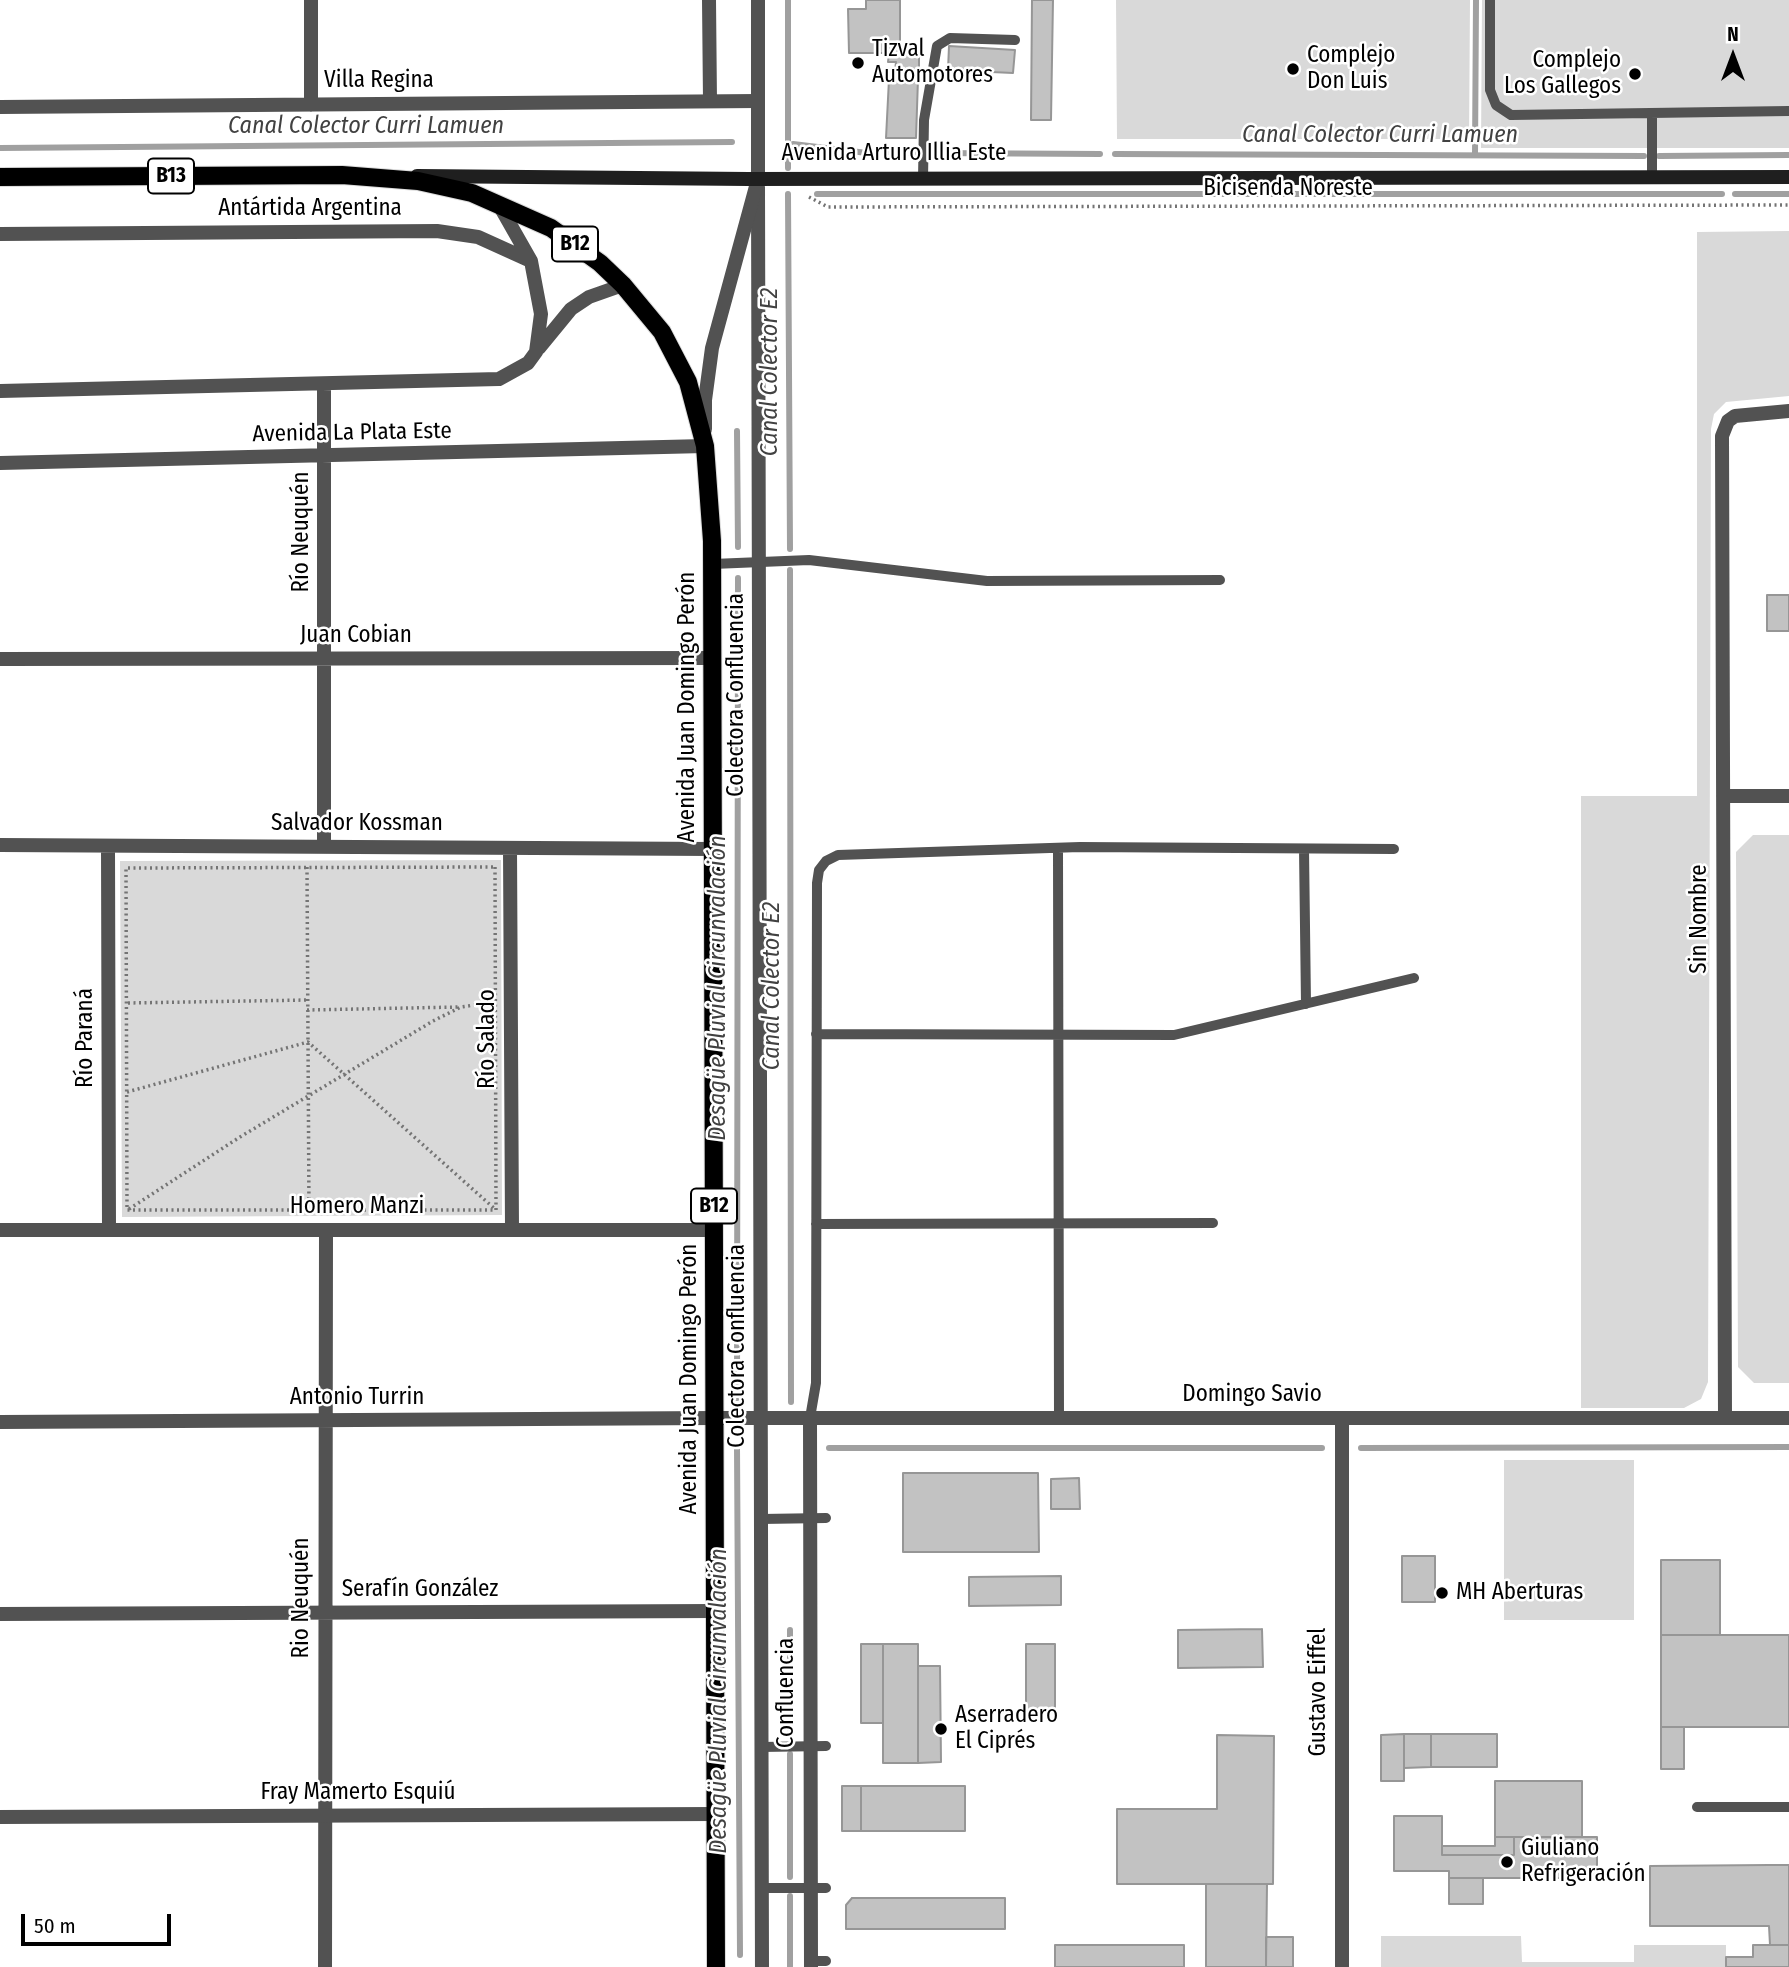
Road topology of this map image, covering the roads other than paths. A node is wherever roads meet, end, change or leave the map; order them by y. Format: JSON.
{"nodes":[{"id":1,"x":311,"y":0,"type":"edge"},
{"id":2,"x":709,"y":0,"type":"edge"},
{"id":3,"x":758,"y":0,"type":"edge"},
{"id":4,"x":1490,"y":0,"type":"edge"},
{"id":5,"x":1015,"y":40,"type":"dead end"},
{"id":6,"x":710,"y":101,"type":"junction"},
{"id":7,"x":758,"y":101,"type":"junction"},
{"id":8,"x":311,"y":104,"type":"junction"},
{"id":9,"x":0,"y":107,"type":"edge"},
{"id":10,"x":1789,"y":111,"type":"edge"},
{"id":11,"x":1652,"y":114,"type":"junction"},
{"id":12,"x":342,"y":175,"type":"junction"},
{"id":13,"x":0,"y":177,"type":"edge"},
{"id":14,"x":1652,"y":177,"type":"junction"},
{"id":15,"x":1789,"y":177,"type":"edge"},
{"id":16,"x":758,"y":179,"type":"junction"},
{"id":17,"x":923,"y":179,"type":"junction"},
{"id":18,"x":498,"y":202,"type":"junction"},
{"id":19,"x":0,"y":234,"type":"edge"},
{"id":20,"x":531,"y":261,"type":"junction"},
{"id":21,"x":623,"y":285,"type":"junction"},
{"id":22,"x":536,"y":352,"type":"junction"},
{"id":23,"x":324,"y":384,"type":"junction"},
{"id":24,"x":0,"y":391,"type":"edge"},
{"id":25,"x":1789,"y":411,"type":"edge"},
{"id":26,"x":705,"y":446,"type":"junction"},
{"id":27,"x":324,"y":457,"type":"junction"},
{"id":28,"x":0,"y":463,"type":"edge"},
{"id":29,"x":759,"y":562,"type":"junction"},
{"id":30,"x":713,"y":564,"type":"junction"},
{"id":31,"x":1220,"y":580,"type":"dead end"},
{"id":32,"x":713,"y":658,"type":"junction"},
{"id":33,"x":0,"y":659,"type":"edge"},
{"id":34,"x":324,"y":659,"type":"junction"},
{"id":35,"x":1723,"y":796,"type":"junction"},
{"id":36,"x":1789,"y":796,"type":"edge"},
{"id":37,"x":0,"y":845,"type":"edge"},
{"id":38,"x":108,"y":846,"type":"junction"},
{"id":39,"x":324,"y":847,"type":"junction"},
{"id":40,"x":510,"y":848,"type":"junction"},
{"id":41,"x":1058,"y":848,"type":"junction"},
{"id":42,"x":713,"y":849,"type":"junction"},
{"id":43,"x":1304,"y":849,"type":"junction"},
{"id":44,"x":1394,"y":849,"type":"dead end"},
{"id":45,"x":1413,"y":978,"type":"dead end"},
{"id":46,"x":1306,"y":1004,"type":"junction"},
{"id":47,"x":817,"y":1034,"type":"junction"},
{"id":48,"x":1058,"y":1035,"type":"junction"},
{"id":49,"x":1059,"y":1223,"type":"junction"},
{"id":50,"x":1213,"y":1223,"type":"dead end"},
{"id":51,"x":816,"y":1224,"type":"junction"},
{"id":52,"x":0,"y":1230,"type":"edge"},
{"id":53,"x":109,"y":1230,"type":"junction"},
{"id":54,"x":326,"y":1230,"type":"junction"},
{"id":55,"x":512,"y":1230,"type":"junction"},
{"id":56,"x":714,"y":1230,"type":"junction"},
{"id":57,"x":715,"y":1418,"type":"junction"},
{"id":58,"x":761,"y":1418,"type":"junction"},
{"id":59,"x":810,"y":1418,"type":"junction"},
{"id":60,"x":1059,"y":1418,"type":"junction"},
{"id":61,"x":1342,"y":1418,"type":"junction"},
{"id":62,"x":1724,"y":1418,"type":"junction"},
{"id":63,"x":1789,"y":1418,"type":"edge"},
{"id":64,"x":325,"y":1421,"type":"junction"},
{"id":65,"x":0,"y":1422,"type":"edge"},
{"id":66,"x":810,"y":1518,"type":"junction"},
{"id":67,"x":826,"y":1518,"type":"dead end"},
{"id":68,"x":761,"y":1519,"type":"junction"},
{"id":69,"x":715,"y":1611,"type":"junction"},
{"id":70,"x":325,"y":1613,"type":"junction"},
{"id":71,"x":0,"y":1614,"type":"edge"},
{"id":72,"x":810,"y":1746,"type":"junction"},
{"id":73,"x":826,"y":1746,"type":"dead end"},
{"id":74,"x":761,"y":1747,"type":"junction"},
{"id":75,"x":1697,"y":1807,"type":"dead end"},
{"id":76,"x":1789,"y":1807,"type":"edge"},
{"id":77,"x":715,"y":1814,"type":"junction"},
{"id":78,"x":0,"y":1816,"type":"edge"},
{"id":79,"x":325,"y":1816,"type":"junction"},
{"id":80,"x":762,"y":1888,"type":"junction"},
{"id":81,"x":810,"y":1888,"type":"junction"},
{"id":82,"x":826,"y":1888,"type":"dead end"},
{"id":83,"x":826,"y":1961,"type":"dead end"},
{"id":84,"x":811,"y":1964,"type":"edge"},
{"id":85,"x":325,"y":1967,"type":"edge"},
{"id":86,"x":716,"y":1967,"type":"edge"},
{"id":87,"x":762,"y":1967,"type":"edge"},
{"id":88,"x":1342,"y":1967,"type":"edge"}],
"edges":[{"from":1,"to":8,"type":"street"},
{"from":2,"to":6,"type":"street"},
{"from":3,"to":7,"type":"street","name":"Avenida Juan Domingo Perón"},
{"from":4,"to":11,"type":"lane"},
{"from":5,"to":17,"type":"lane"},
{"from":6,"to":7,"type":"street","name":"Villa Regina"},
{"from":6,"to":8,"type":"street","name":"Villa Regina"},
{"from":7,"to":16,"type":"street","name":"Avenida Juan Domingo Perón"},
{"from":8,"to":9,"type":"street","name":"Villa Regina"},
{"from":10,"to":11,"type":"lane"},
{"from":11,"to":14,"type":"lane"},
{"from":12,"to":13,"type":"main road","name":"Avenida Arturo Illia Este","number":"B13"},
{"from":12,"to":16,"type":"main road","name":"Avenida Arturo Illia Este","number":"B13"},
{"from":12,"to":18,"type":"main road","number":"B12"},
{"from":14,"to":15,"type":"main road","name":"Avenida Arturo Illia Este","number":"B13"},
{"from":14,"to":17,"type":"main road","name":"Avenida Arturo Illia Este","number":"B13"},
{"from":16,"to":17,"type":"main road","name":"Avenida Arturo Illia Este","number":"B13"},
{"from":16,"to":26,"type":"street","name":"Avenida Juan Domingo Perón","number":"B12"},
{"from":16,"to":29,"type":"street","name":"Colectora Confluencia"},
{"from":18,"to":20,"type":"street"},
{"from":18,"to":21,"type":"main road","number":"B12"},
{"from":19,"to":20,"type":"street","name":"Antártida Argentina"},
{"from":20,"to":22,"type":"street"},
{"from":21,"to":22,"type":"street"},
{"from":21,"to":26,"type":"main road","number":"B12"},
{"from":22,"to":23,"type":"street"},
{"from":23,"to":24,"type":"street"},
{"from":23,"to":27,"type":"street","name":"Río Neuquén"},
{"from":25,"to":35,"type":"street","name":"Sin Nombre"},
{"from":26,"to":27,"type":"street","name":"Avenida La Plata Este"},
{"from":26,"to":30,"type":"main road","name":"Avenida Juan Domingo Perón","number":"B12"},
{"from":27,"to":28,"type":"street","name":"Avenida La Plata Este"},
{"from":27,"to":34,"type":"street","name":"Río Neuquén"},
{"from":29,"to":30,"type":"lane"},
{"from":29,"to":31,"type":"lane"},
{"from":29,"to":58,"type":"street","name":"Colectora Confluencia"},
{"from":30,"to":32,"type":"main road","name":"Avenida Juan Domingo Perón","number":"B12"},
{"from":32,"to":34,"type":"street","name":"Juan Cobian"},
{"from":32,"to":42,"type":"main road","name":"Avenida Juan Domingo Perón","number":"B12"},
{"from":33,"to":34,"type":"street","name":"Juan Cobian"},
{"from":34,"to":39,"type":"street","name":"Río Neuquén"},
{"from":35,"to":36,"type":"street"},
{"from":35,"to":62,"type":"street","name":"Sin Nombre"},
{"from":37,"to":38,"type":"street","name":"Salvador Kossman"},
{"from":38,"to":39,"type":"street","name":"Salvador Kossman"},
{"from":38,"to":53,"type":"street","name":"Río Paraná"},
{"from":39,"to":40,"type":"street","name":"Salvador Kossman"},
{"from":40,"to":42,"type":"street","name":"Salvador Kossman"},
{"from":40,"to":55,"type":"street","name":"Río Salado"},
{"from":41,"to":43,"type":"lane"},
{"from":41,"to":47,"type":"lane"},
{"from":41,"to":48,"type":"lane"},
{"from":42,"to":56,"type":"main road","name":"Avenida Juan Domingo Perón","number":"B12"},
{"from":43,"to":44,"type":"lane"},
{"from":43,"to":46,"type":"lane"},
{"from":45,"to":46,"type":"lane"},
{"from":46,"to":48,"type":"lane"},
{"from":47,"to":48,"type":"lane"},
{"from":47,"to":51,"type":"lane"},
{"from":48,"to":49,"type":"lane"},
{"from":49,"to":50,"type":"lane"},
{"from":49,"to":51,"type":"lane"},
{"from":49,"to":60,"type":"lane"},
{"from":51,"to":59,"type":"lane"},
{"from":52,"to":53,"type":"street","name":"Homero Manzi"},
{"from":53,"to":54,"type":"street","name":"Homero Manzi"},
{"from":54,"to":55,"type":"street","name":"Homero Manzi"},
{"from":54,"to":64,"type":"street","name":"Rio Neuquén"},
{"from":55,"to":56,"type":"street","name":"Homero Manzi"},
{"from":56,"to":57,"type":"main road","name":"Avenida Juan Domingo Perón","number":"B12"},
{"from":57,"to":58,"type":"street","name":"Domingo Savio"},
{"from":57,"to":64,"type":"street","name":"Antonio Turrin"},
{"from":57,"to":69,"type":"main road","name":"Avenida Juan Domingo Perón","number":"B12"},
{"from":58,"to":59,"type":"street","name":"Domingo Savio"},
{"from":58,"to":68,"type":"street","name":"Colectora Confluencia"},
{"from":59,"to":60,"type":"street","name":"Domingo Savio"},
{"from":59,"to":66,"type":"street","name":"Confluencia"},
{"from":60,"to":61,"type":"street","name":"Domingo Savio"},
{"from":61,"to":62,"type":"street","name":"Domingo Savio"},
{"from":61,"to":88,"type":"street","name":"Gustavo Eiffel"},
{"from":62,"to":63,"type":"street","name":"Domingo Savio"},
{"from":64,"to":65,"type":"street","name":"Antonio Turrin"},
{"from":64,"to":70,"type":"street","name":"Rio Neuquén"},
{"from":66,"to":67,"type":"lane"},
{"from":66,"to":68,"type":"lane"},
{"from":66,"to":72,"type":"street","name":"Confluencia"},
{"from":68,"to":74,"type":"street","name":"Colectora Confluencia"},
{"from":69,"to":70,"type":"street","name":"Serafín González"},
{"from":69,"to":77,"type":"main road","name":"Avenida Juan Domingo Perón","number":"B12"},
{"from":70,"to":71,"type":"street","name":"Serafín González"},
{"from":70,"to":79,"type":"street","name":"Rio Neuquén"},
{"from":72,"to":73,"type":"lane"},
{"from":72,"to":74,"type":"lane"},
{"from":72,"to":81,"type":"street","name":"Confluencia"},
{"from":74,"to":80,"type":"street","name":"Colectora Confluencia"},
{"from":75,"to":76,"type":"lane"},
{"from":77,"to":79,"type":"street","name":"Fray Mamerto Esquiú"},
{"from":77,"to":86,"type":"main road","name":"Avenida Juan Domingo Perón","number":"B12"},
{"from":78,"to":79,"type":"street","name":"Fray Mamerto Esquiú"},
{"from":79,"to":85,"type":"street","name":"Rio Neuquén"},
{"from":80,"to":81,"type":"lane"},
{"from":80,"to":87,"type":"street","name":"Colectora Confluencia"},
{"from":81,"to":82,"type":"lane"},
{"from":81,"to":84,"type":"street","name":"Confluencia"},
{"from":83,"to":84,"type":"lane"}]}
